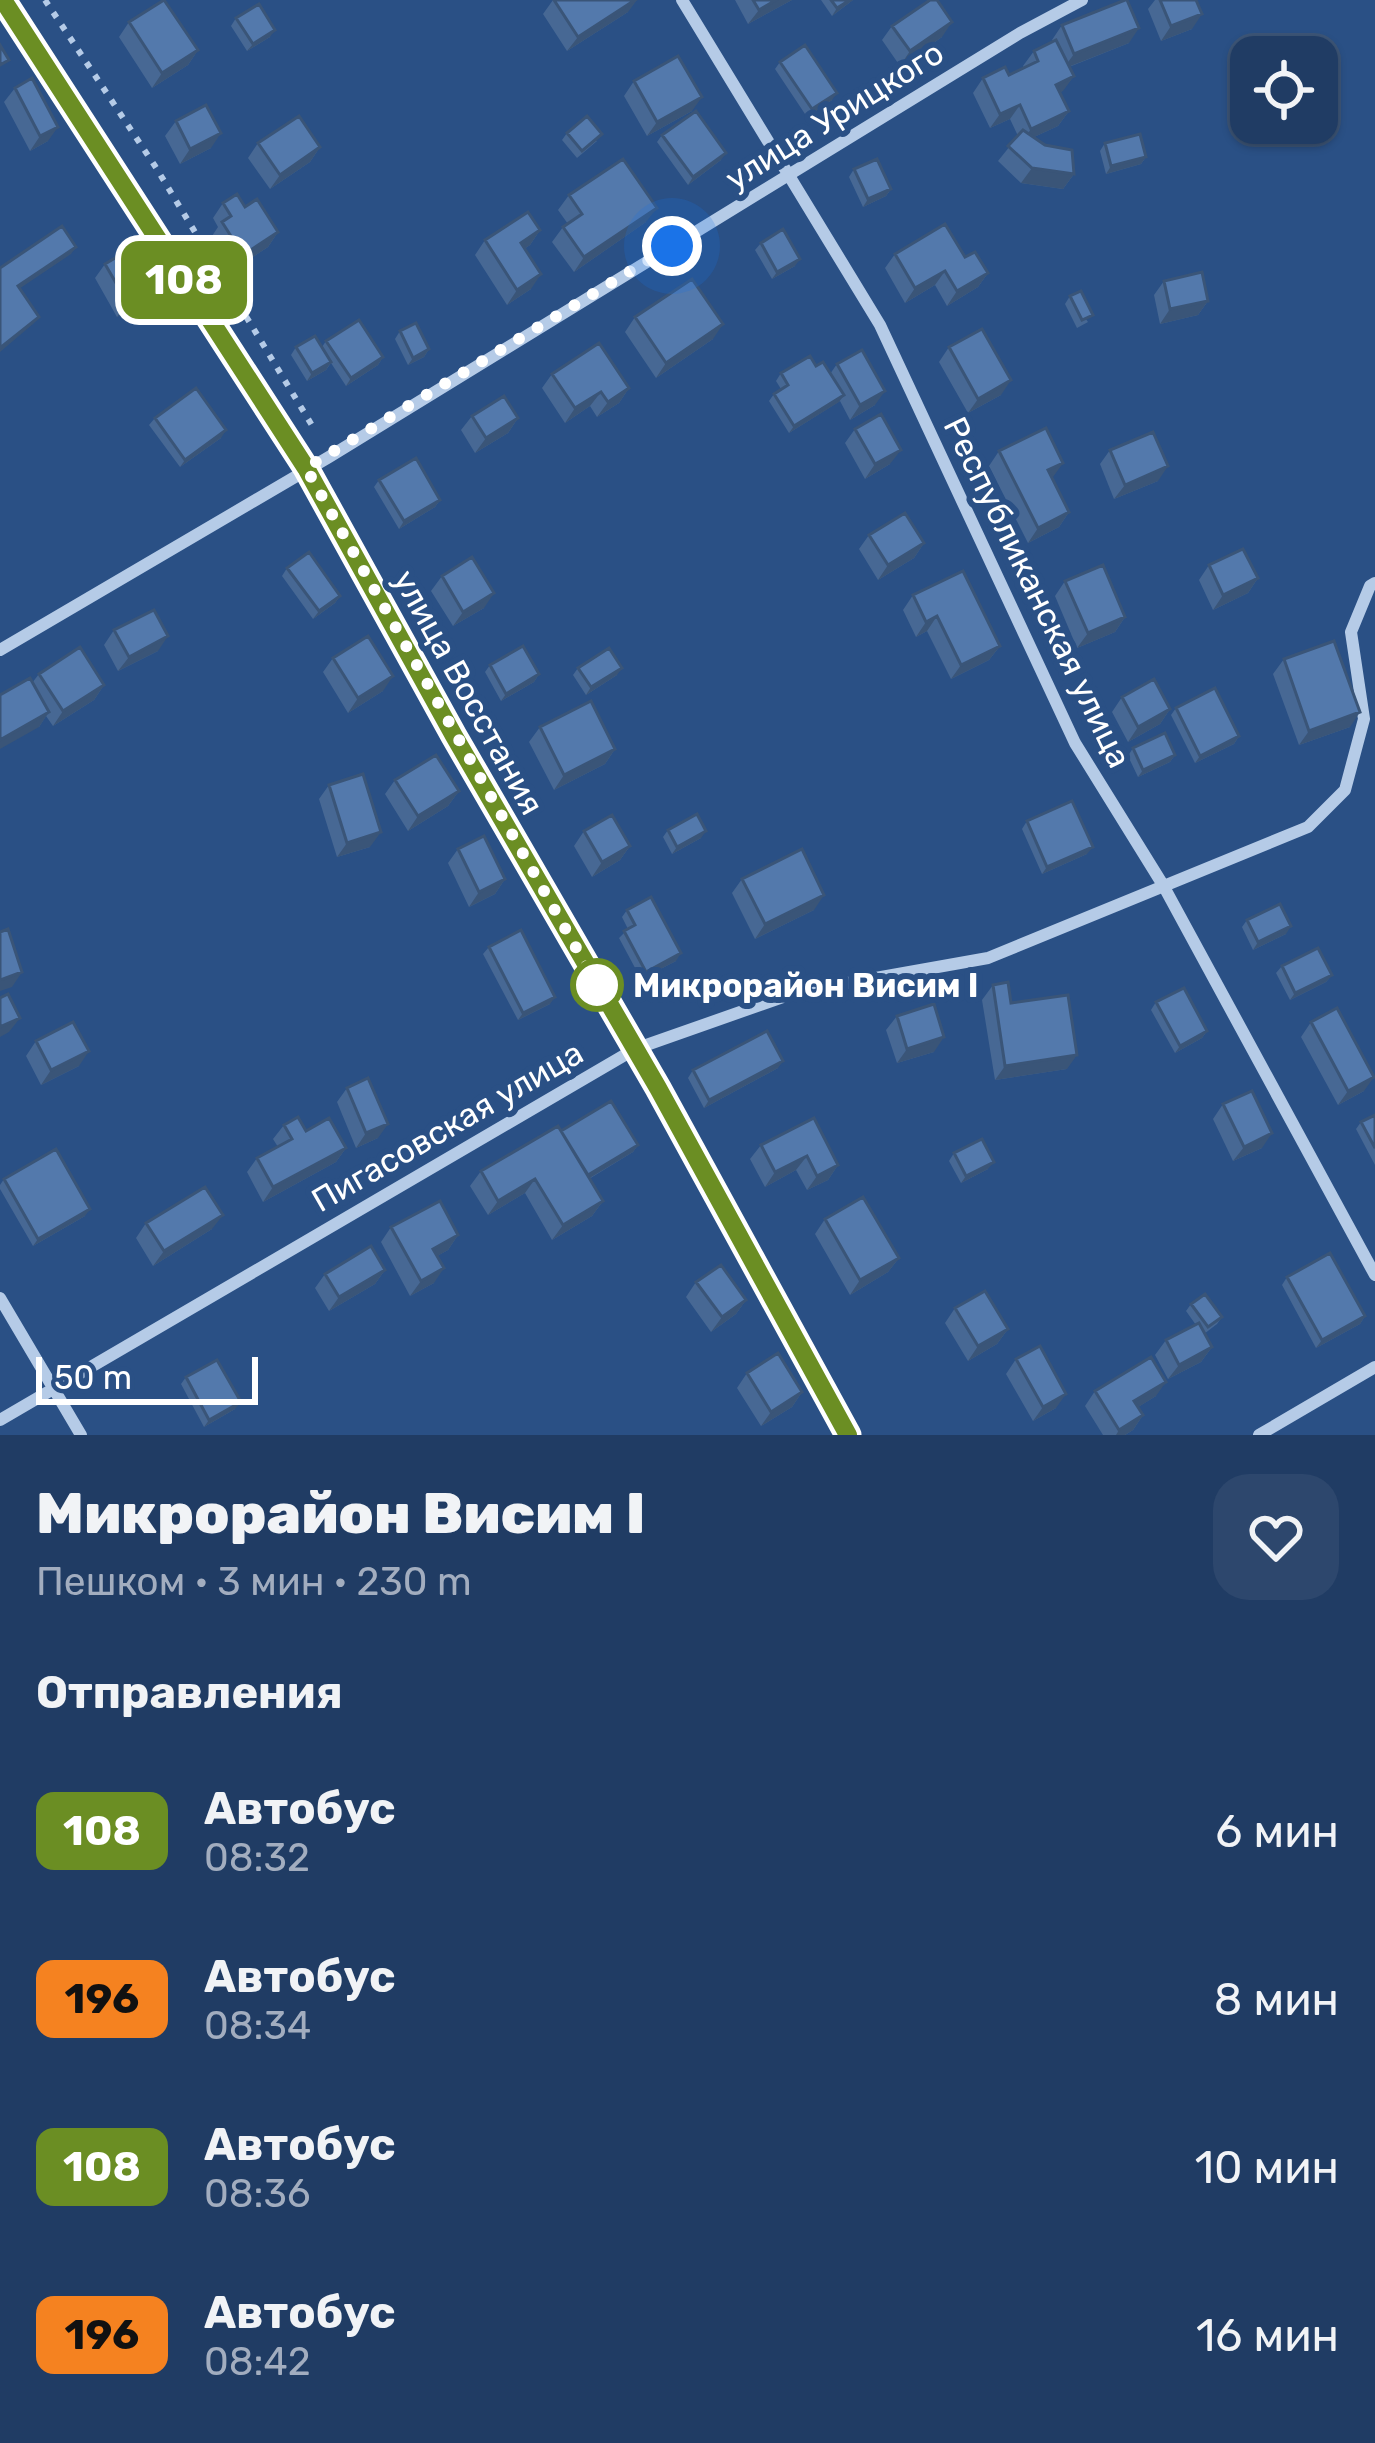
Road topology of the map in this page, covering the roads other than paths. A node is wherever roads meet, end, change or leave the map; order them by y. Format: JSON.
{"nodes":[{"id":1,"x":3,"y":0,"type":"edge"},
{"id":2,"x":682,"y":0,"type":"edge"},
{"id":3,"x":1082,"y":0,"type":"edge"},
{"id":4,"x":787,"y":176,"type":"junction"},
{"id":5,"x":306,"y":468,"type":"junction"},
{"id":6,"x":1375,"y":583,"type":"edge"},
{"id":7,"x":0,"y":650,"type":"edge"},
{"id":8,"x":1163,"y":885,"type":"junction"},
{"id":9,"x":635,"y":1049,"type":"junction"},
{"id":10,"x":1375,"y":1275,"type":"edge"},
{"id":11,"x":0,"y":1298,"type":"edge"},
{"id":12,"x":1375,"y":1367,"type":"edge"},
{"id":13,"x":52,"y":1388,"type":"junction"},
{"id":14,"x":0,"y":1420,"type":"edge"},
{"id":15,"x":81,"y":1435,"type":"edge"},
{"id":16,"x":848,"y":1435,"type":"edge"},
{"id":17,"x":1259,"y":1435,"type":"edge"}],
"edges":[{"from":1,"to":5,"type":"street","name":"улица Восстания"},
{"from":2,"to":4,"type":"street","name":"Республиканская улица"},
{"from":3,"to":4,"type":"street","name":"улица Урицкого"},
{"from":4,"to":5,"type":"street","name":"улица Урицкого"},
{"from":4,"to":8,"type":"street","name":"Республиканская улица"},
{"from":5,"to":7,"type":"street","name":"улица Урицкого"},
{"from":5,"to":9,"type":"street","name":"улица Восстания"},
{"from":6,"to":8,"type":"street","name":"Пигасовская улица"},
{"from":8,"to":9,"type":"street","name":"Пигасовская улица"},
{"from":8,"to":10,"type":"street","name":"Республиканская улица"},
{"from":9,"to":13,"type":"street","name":"Пигасовская улица"},
{"from":9,"to":16,"type":"street","name":"улица Восстания"},
{"from":11,"to":13,"type":"street"},
{"from":12,"to":17,"type":"street"},
{"from":13,"to":14,"type":"street","name":"Пигасовская улица"},
{"from":13,"to":15,"type":"street"}]}
